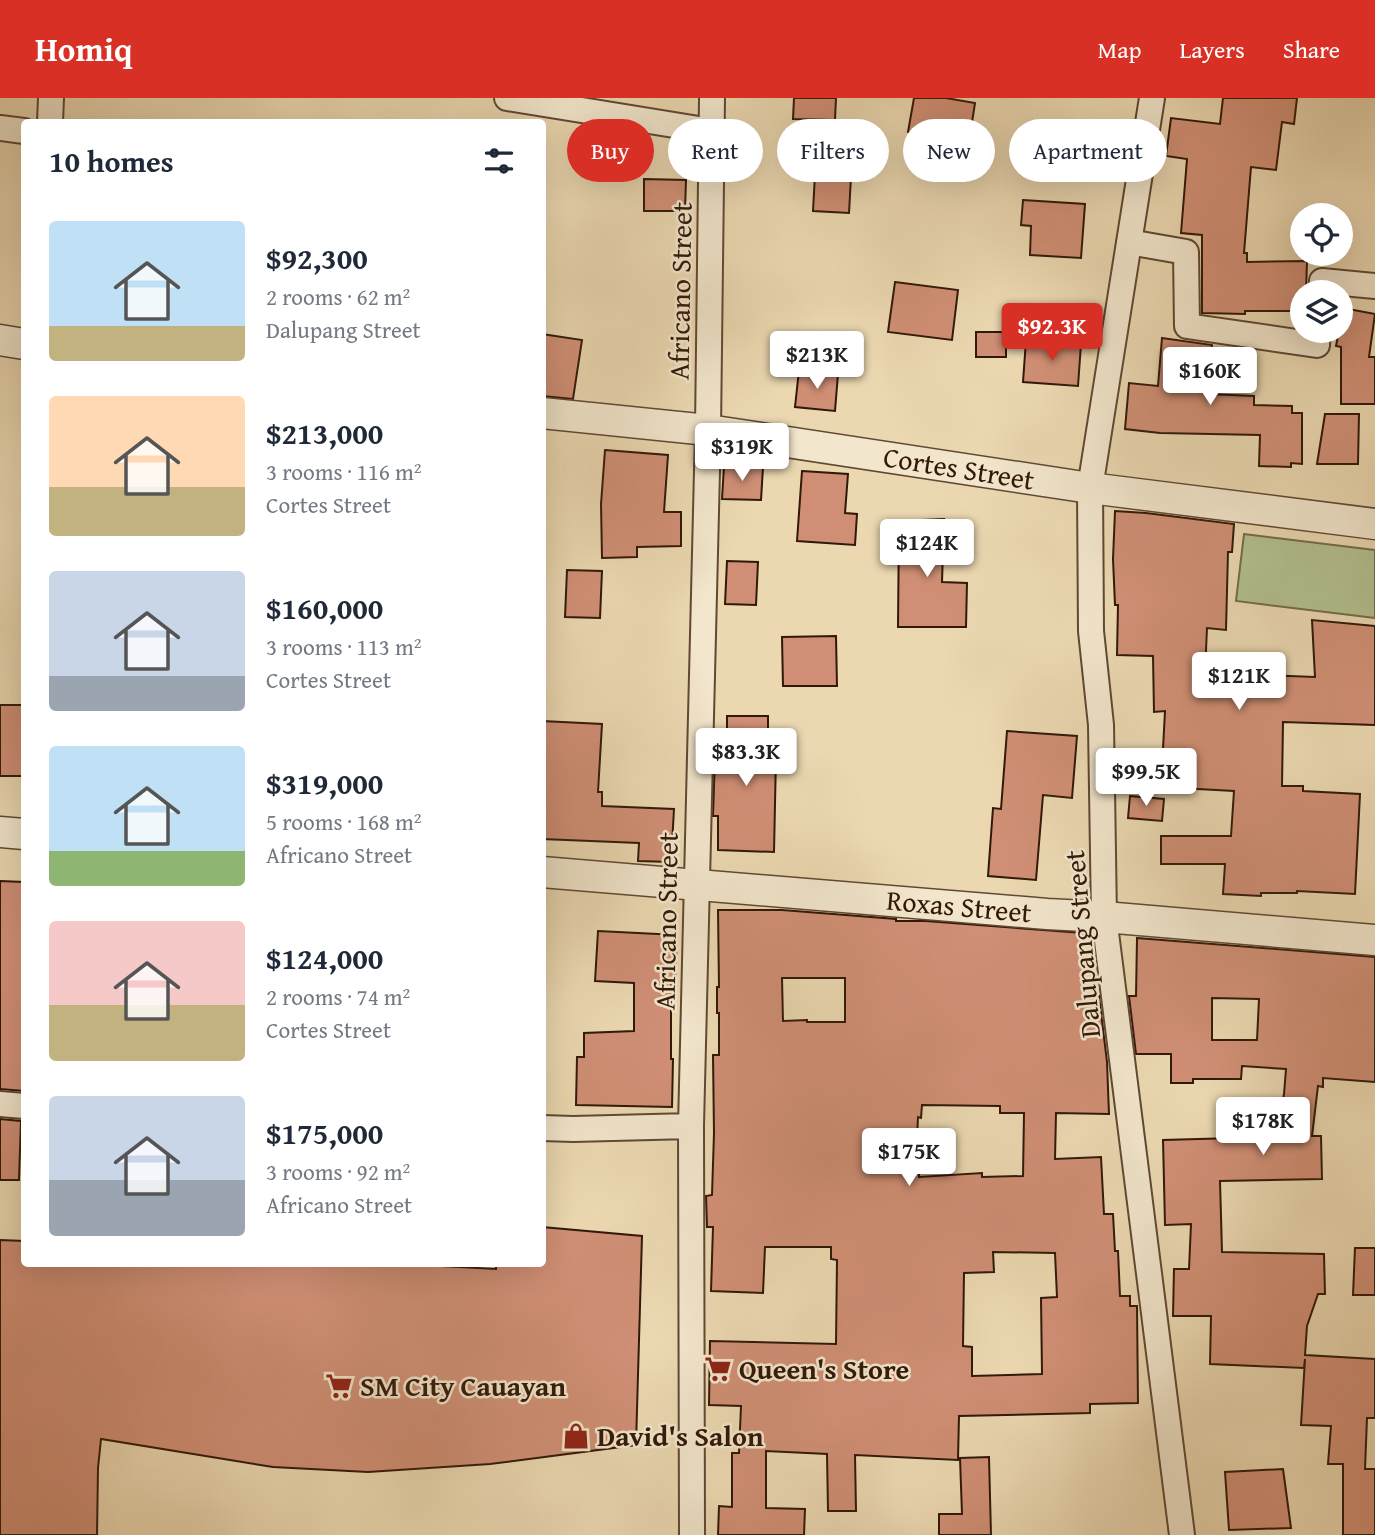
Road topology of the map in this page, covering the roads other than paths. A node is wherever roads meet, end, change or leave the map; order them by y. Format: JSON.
{"nodes":[{"id":1,"x":51,"y":98,"type":"edge"},
{"id":2,"x":507,"y":98,"type":"edge"},
{"id":3,"x":712,"y":98,"type":"edge"},
{"id":4,"x":1152,"y":98,"type":"edge"},
{"id":5,"x":50,"y":119,"type":"edge"},
{"id":6,"x":711,"y":119,"type":"edge"},
{"id":7,"x":668,"y":124,"type":"edge"},
{"id":8,"x":0,"y":128,"type":"edge"},
{"id":9,"x":21,"y":131,"type":"edge"},
{"id":10,"x":710,"y":182,"type":"edge"},
{"id":11,"x":1129,"y":242,"type":"junction"},
{"id":12,"x":1353,"y":284,"type":"edge"},
{"id":13,"x":1375,"y":286,"type":"edge"},
{"id":14,"x":0,"y":340,"type":"edge"},
{"id":15,"x":1290,"y":341,"type":"edge"},
{"id":16,"x":21,"y":344,"type":"edge"},
{"id":17,"x":546,"y":413,"type":"edge"},
{"id":18,"x":708,"y":430,"type":"junction"},
{"id":19,"x":1090,"y":488,"type":"junction"},
{"id":20,"x":1375,"y":524,"type":"edge"},
{"id":21,"x":0,"y":832,"type":"edge"},
{"id":22,"x":21,"y":834,"type":"edge"},
{"id":23,"x":546,"y":872,"type":"edge"},
{"id":24,"x":697,"y":884,"type":"junction"},
{"id":25,"x":1104,"y":917,"type":"junction"},
{"id":26,"x":1375,"y":940,"type":"edge"},
{"id":27,"x":0,"y":1104,"type":"edge"},
{"id":28,"x":21,"y":1106,"type":"edge"},
{"id":29,"x":691,"y":1126,"type":"junction"},
{"id":30,"x":546,"y":1128,"type":"edge"},
{"id":31,"x":692,"y":1535,"type":"edge"},
{"id":32,"x":1182,"y":1535,"type":"edge"}],
"edges":[{"from":1,"to":5,"type":"street"},
{"from":2,"to":7,"type":"street"},
{"from":3,"to":6,"type":"street","name":"Africano Street"},
{"from":4,"to":11,"type":"street","name":"Dalupang Street"},
{"from":8,"to":9,"type":"street"},
{"from":10,"to":18,"type":"street","name":"Africano Street"},
{"from":11,"to":15,"type":"street"},
{"from":11,"to":19,"type":"street","name":"Dalupang Street"},
{"from":12,"to":13,"type":"street"},
{"from":14,"to":16,"type":"street"},
{"from":17,"to":18,"type":"street","name":"Cortes Street"},
{"from":18,"to":19,"type":"street","name":"Cortes Street"},
{"from":18,"to":24,"type":"street","name":"Africano Street"},
{"from":19,"to":20,"type":"street","name":"Cortes Street"},
{"from":19,"to":25,"type":"street","name":"Dalupang Street"},
{"from":21,"to":22,"type":"street"},
{"from":23,"to":24,"type":"street","name":"Roxas Street"},
{"from":24,"to":25,"type":"street","name":"Roxas Street"},
{"from":24,"to":29,"type":"street","name":"Africano Street"},
{"from":25,"to":26,"type":"street","name":"Roxas Street"},
{"from":25,"to":32,"type":"street","name":"Dalupang Street"},
{"from":27,"to":28,"type":"street"},
{"from":29,"to":30,"type":"street"},
{"from":29,"to":31,"type":"street","name":"Africano Street"}]}
